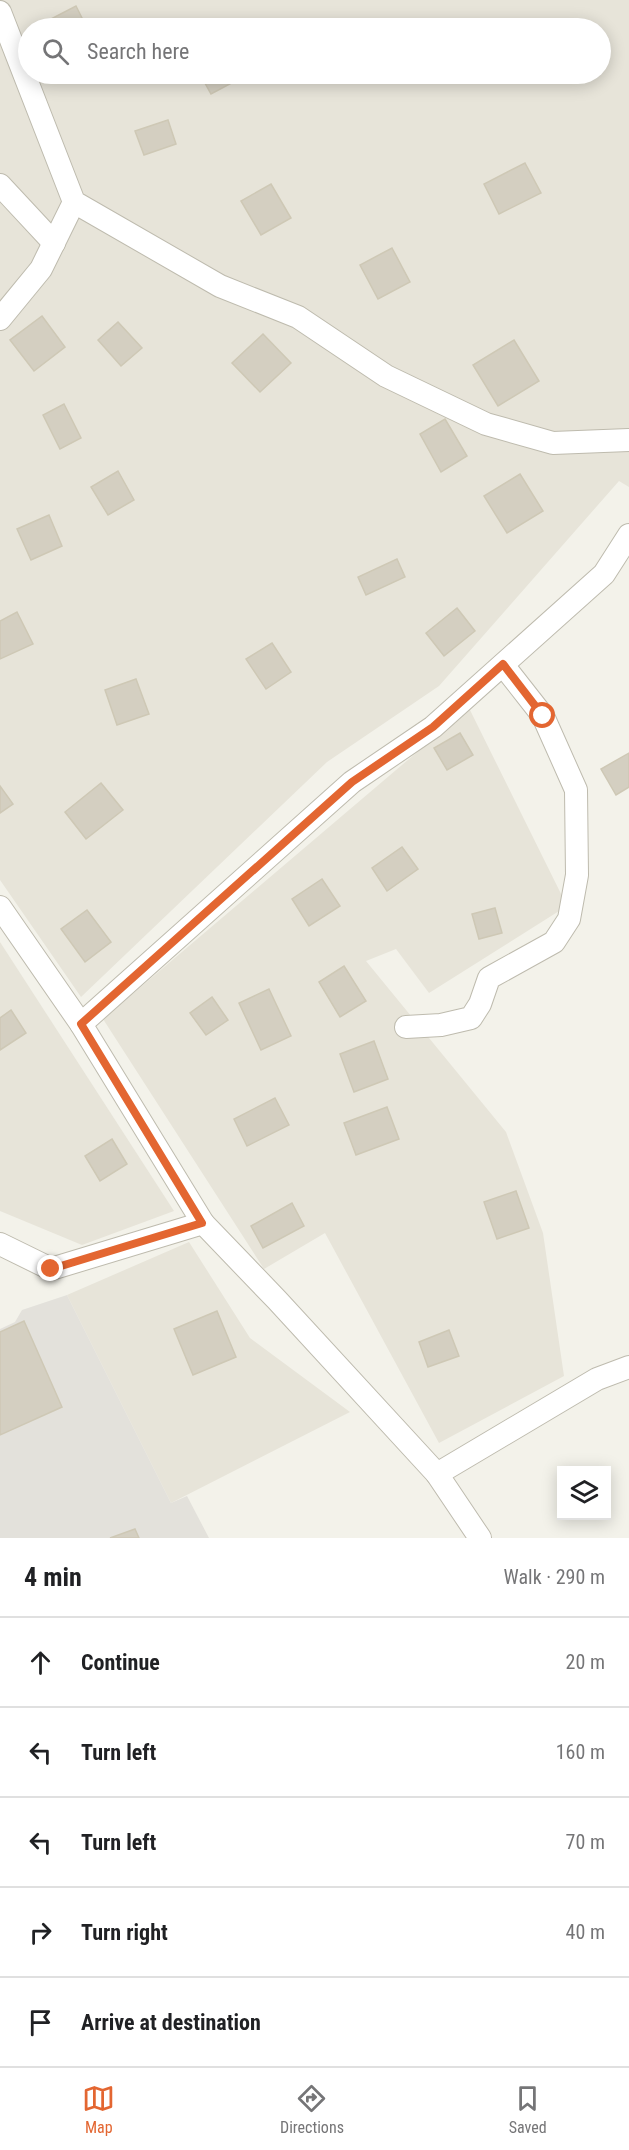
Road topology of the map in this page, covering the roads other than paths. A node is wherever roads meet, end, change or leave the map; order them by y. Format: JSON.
{"nodes":[{"id":1,"x":0,"y":12,"type":"edge"},
{"id":2,"x":18,"y":58,"type":"edge"},
{"id":3,"x":28,"y":84,"type":"edge"},
{"id":4,"x":0,"y":185,"type":"edge"},
{"id":5,"x":74,"y":202,"type":"junction"},
{"id":6,"x":54,"y":243,"type":"junction"},
{"id":7,"x":0,"y":319,"type":"edge"},
{"id":8,"x":629,"y":440,"type":"edge"},
{"id":9,"x":629,"y":535,"type":"edge"},
{"id":10,"x":503,"y":664,"type":"junction"},
{"id":11,"x":0,"y":907,"type":"edge"},
{"id":12,"x":81,"y":1024,"type":"junction"},
{"id":13,"x":406,"y":1027,"type":"dead end"},
{"id":14,"x":202,"y":1223,"type":"junction"},
{"id":15,"x":0,"y":1244,"type":"edge"},
{"id":16,"x":629,"y":1367,"type":"edge"},
{"id":17,"x":437,"y":1474,"type":"junction"},
{"id":18,"x":480,"y":1538,"type":"edge"}],
"edges":[{"from":1,"to":2,"type":"street"},
{"from":3,"to":5,"type":"street"},
{"from":4,"to":6,"type":"street"},
{"from":5,"to":6,"type":"street"},
{"from":5,"to":8,"type":"street"},
{"from":6,"to":7,"type":"street"},
{"from":9,"to":10,"type":"street"},
{"from":10,"to":12,"type":"street"},
{"from":10,"to":13,"type":"street"},
{"from":11,"to":12,"type":"street"},
{"from":12,"to":14,"type":"street"},
{"from":14,"to":15,"type":"street"},
{"from":14,"to":17,"type":"street"},
{"from":16,"to":17,"type":"street"},
{"from":17,"to":18,"type":"street"}]}
